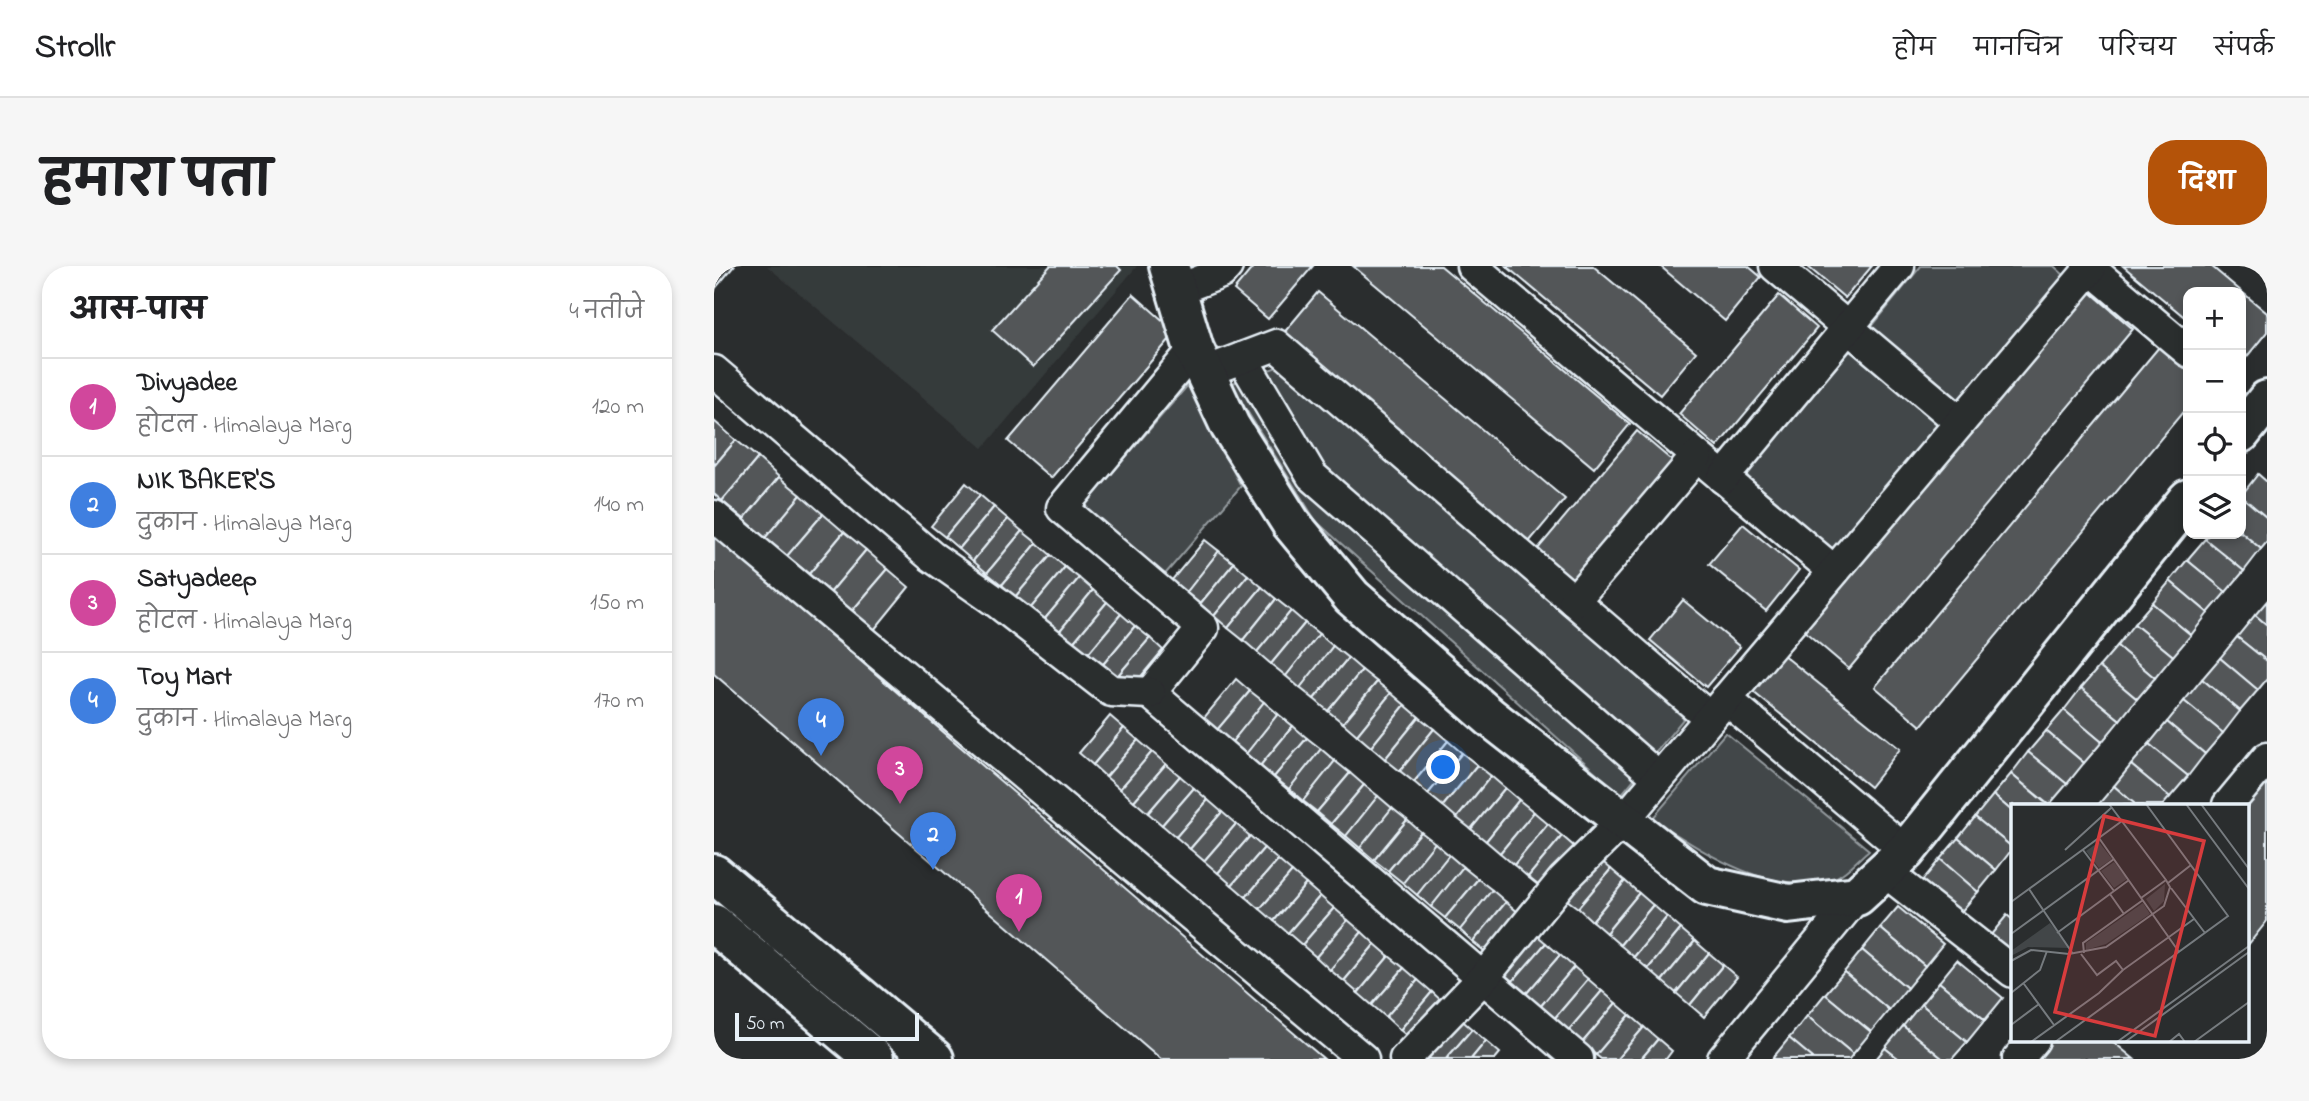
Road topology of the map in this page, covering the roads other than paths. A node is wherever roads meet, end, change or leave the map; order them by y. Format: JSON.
{"nodes":[{"id":1,"x":1227,"y":266,"type":"edge"},
{"id":2,"x":1472,"y":266,"type":"edge"},
{"id":3,"x":1775,"y":266,"type":"edge"},
{"id":4,"x":1899,"y":266,"type":"edge"},
{"id":5,"x":2088,"y":267,"type":"edge"},
{"id":6,"x":1173,"y":278,"type":"edge"},
{"id":7,"x":1848,"y":327,"type":"junction"},
{"id":8,"x":2187,"y":350,"type":"edge"},
{"id":9,"x":1242,"y":358,"type":"junction"},
{"id":10,"x":1200,"y":360,"type":"junction"},
{"id":11,"x":714,"y":371,"type":"edge"},
{"id":12,"x":1960,"y":422,"type":"junction"},
{"id":13,"x":1697,"y":456,"type":"junction"},
{"id":14,"x":1723,"y":478,"type":"junction"},
{"id":15,"x":2183,"y":505,"type":"edge"},
{"id":16,"x":714,"y":516,"type":"edge"},
{"id":17,"x":1834,"y":572,"type":"junction"},
{"id":18,"x":1574,"y":601,"type":"junction"},
{"id":19,"x":1150,"y":693,"type":"junction"},
{"id":20,"x":1718,"y":708,"type":"junction"},
{"id":21,"x":2267,"y":758,"type":"edge"},
{"id":22,"x":1659,"y":778,"type":"junction"},
{"id":23,"x":2229,"y":804,"type":"edge"},
{"id":24,"x":1623,"y":821,"type":"junction"},
{"id":25,"x":1883,"y":873,"type":"junction"},
{"id":26,"x":714,"y":874,"type":"edge"},
{"id":27,"x":714,"y":924,"type":"edge"},
{"id":28,"x":2011,"y":970,"type":"edge"},
{"id":29,"x":1483,"y":978,"type":"junction"},
{"id":30,"x":2032,"y":1042,"type":"edge"},
{"id":31,"x":874,"y":1059,"type":"edge"},
{"id":32,"x":934,"y":1059,"type":"edge"},
{"id":33,"x":1363,"y":1059,"type":"edge"},
{"id":34,"x":1405,"y":1059,"type":"edge"},
{"id":35,"x":1578,"y":1059,"type":"edge"},
{"id":36,"x":1723,"y":1059,"type":"edge"},
{"id":37,"x":2018,"y":1059,"type":"edge"}],
"edges":[{"from":1,"to":6,"type":"street"},
{"from":2,"to":13,"type":"street"},
{"from":3,"to":7,"type":"street"},
{"from":4,"to":7,"type":"street"},
{"from":5,"to":8,"type":"street"},
{"from":5,"to":12,"type":"street"},
{"from":6,"to":10,"type":"street"},
{"from":7,"to":12,"type":"street"},
{"from":7,"to":14,"type":"street"},
{"from":9,"to":10,"type":"street"},
{"from":9,"to":18,"type":"street"},
{"from":9,"to":22,"type":"street"},
{"from":10,"to":19,"type":"street"},
{"from":10,"to":24,"type":"street"},
{"from":11,"to":19,"type":"street"},
{"from":12,"to":17,"type":"street"},
{"from":13,"to":14,"type":"street"},
{"from":13,"to":18,"type":"street"},
{"from":14,"to":17,"type":"street"},
{"from":15,"to":25,"type":"street"},
{"from":16,"to":33,"type":"street"},
{"from":17,"to":20,"type":"street"},
{"from":18,"to":20,"type":"street"},
{"from":19,"to":29,"type":"street"},
{"from":20,"to":22,"type":"street"},
{"from":20,"to":25,"type":"street"},
{"from":21,"to":23,"type":"street"},
{"from":22,"to":24,"type":"street"},
{"from":24,"to":25,"type":"street"},
{"from":24,"to":29,"type":"street"},
{"from":25,"to":28,"type":"street"},
{"from":25,"to":36,"type":"street"},
{"from":26,"to":32,"type":"street"},
{"from":27,"to":31,"type":"street"},
{"from":29,"to":34,"type":"street"},
{"from":29,"to":35,"type":"street"},
{"from":30,"to":37,"type":"street"}]}
